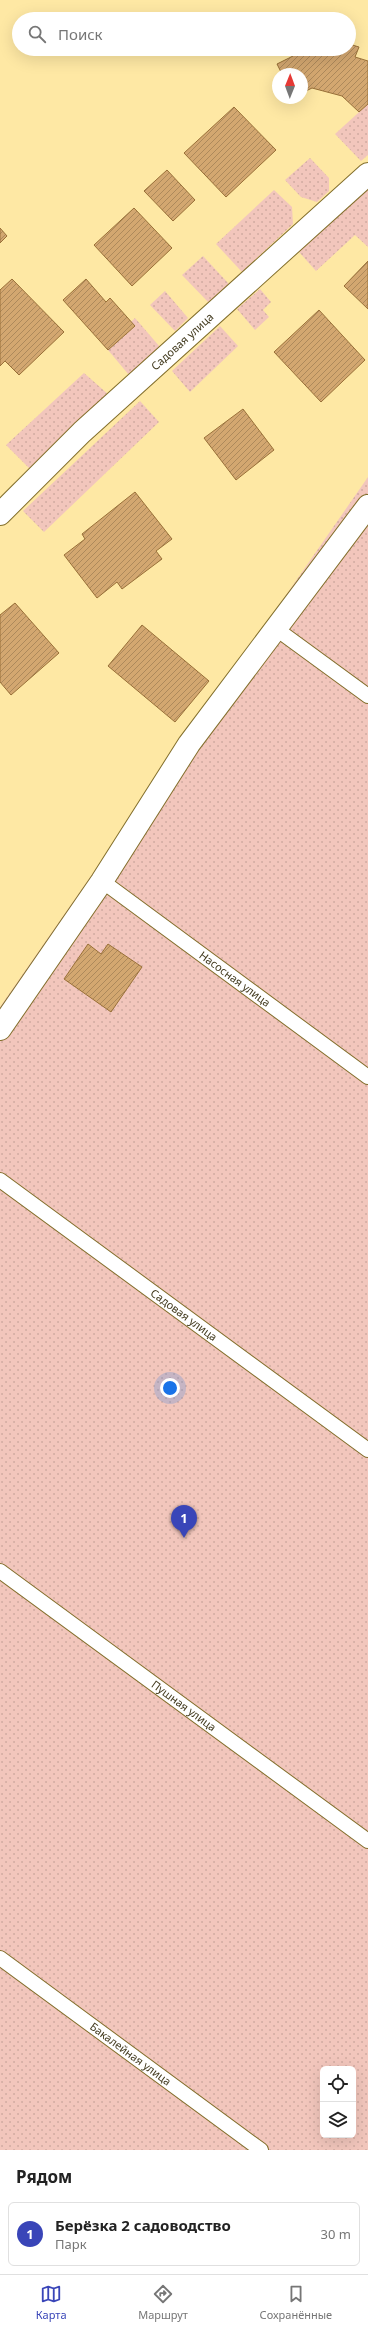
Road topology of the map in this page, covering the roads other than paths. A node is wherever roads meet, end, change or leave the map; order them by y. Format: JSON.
{"nodes":[{"id":1,"x":368,"y":174,"type":"edge"},
{"id":2,"x":368,"y":506,"type":"edge"},
{"id":3,"x":0,"y":514,"type":"edge"},
{"id":4,"x":275,"y":628,"type":"junction"},
{"id":5,"x":368,"y":696,"type":"edge"},
{"id":6,"x":102,"y":881,"type":"junction"},
{"id":7,"x":0,"y":1029,"type":"edge"},
{"id":8,"x":368,"y":1077,"type":"edge"},
{"id":9,"x":0,"y":1180,"type":"edge"},
{"id":10,"x":368,"y":1450,"type":"edge"},
{"id":11,"x":0,"y":1571,"type":"edge"},
{"id":12,"x":368,"y":1841,"type":"edge"},
{"id":13,"x":0,"y":1958,"type":"edge"},
{"id":14,"x":261,"y":2150,"type":"edge"}],
"edges":[{"from":1,"to":3,"type":"street","name":"Садовая улица"},
{"from":2,"to":4,"type":"street"},
{"from":4,"to":5,"type":"lane"},
{"from":4,"to":6,"type":"street"},
{"from":6,"to":7,"type":"street"},
{"from":6,"to":8,"type":"lane","name":"Насосная улица"},
{"from":9,"to":10,"type":"lane","name":"Садовая улица"},
{"from":11,"to":12,"type":"lane","name":"Пушная улица"},
{"from":13,"to":14,"type":"lane","name":"Бакалейная улица"}]}
